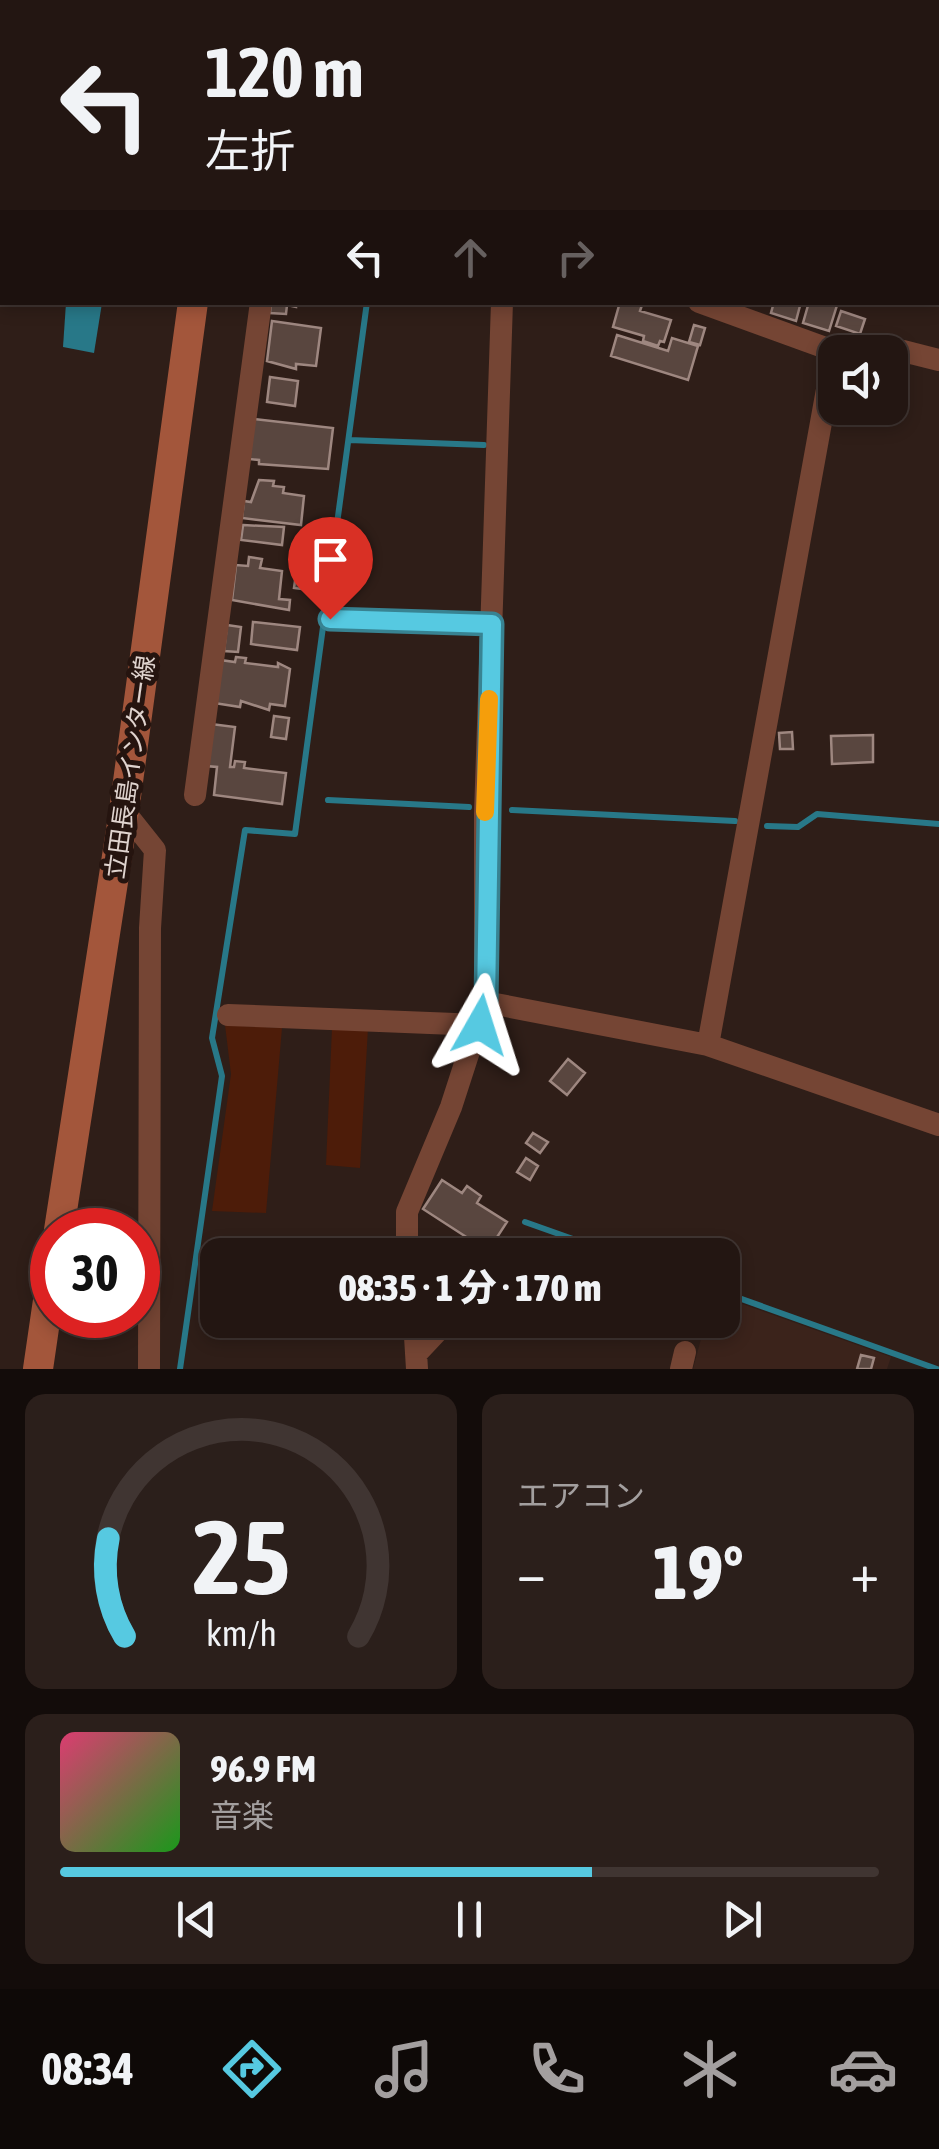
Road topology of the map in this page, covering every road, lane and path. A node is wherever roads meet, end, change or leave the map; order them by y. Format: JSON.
{"nodes":[{"id":1,"x":193,"y":305,"type":"edge"},
{"id":2,"x":261,"y":305,"type":"edge"},
{"id":3,"x":502,"y":305,"type":"edge"},
{"id":4,"x":706,"y":305,"type":"edge"},
{"id":5,"x":818,"y":345,"type":"edge"},
{"id":6,"x":908,"y":352,"type":"edge"},
{"id":7,"x":939,"y":360,"type":"edge"},
{"id":8,"x":821,"y":425,"type":"edge"},
{"id":9,"x":330,"y":619,"type":"dead end"},
{"id":10,"x":492,"y":624,"type":"junction"},
{"id":11,"x":194,"y":796,"type":"dead end"},
{"id":12,"x":124,"y":811,"type":"junction"},
{"id":13,"x":482,"y":1014,"type":"junction"},
{"id":14,"x":228,"y":1015,"type":"dead end"},
{"id":15,"x":708,"y":1045,"type":"junction"},
{"id":16,"x":939,"y":1125,"type":"edge"},
{"id":17,"x":62,"y":1208,"type":"edge"},
{"id":18,"x":407,"y":1238,"type":"edge"},
{"id":19,"x":43,"y":1338,"type":"edge"},
{"id":20,"x":434,"y":1338,"type":"edge"},
{"id":21,"x":417,"y":1361,"type":"edge"},
{"id":22,"x":38,"y":1369,"type":"edge"},
{"id":23,"x":148,"y":1369,"type":"edge"}],
"edges":[{"from":1,"to":12,"type":"main road","name":"立田長島インター線"},
{"from":2,"to":11,"type":"street"},
{"from":3,"to":10,"type":"street"},
{"from":4,"to":5,"type":"street"},
{"from":6,"to":7,"type":"street"},
{"from":8,"to":15,"type":"street"},
{"from":9,"to":10,"type":"street"},
{"from":10,"to":13,"type":"street"},
{"from":12,"to":17,"type":"main road","name":"立田長島インター線"},
{"from":12,"to":23,"type":"street"},
{"from":13,"to":14,"type":"street"},
{"from":13,"to":15,"type":"street"},
{"from":13,"to":18,"type":"street"},
{"from":15,"to":16,"type":"street"},
{"from":19,"to":22,"type":"main road"},
{"from":20,"to":21,"type":"street"}]}
